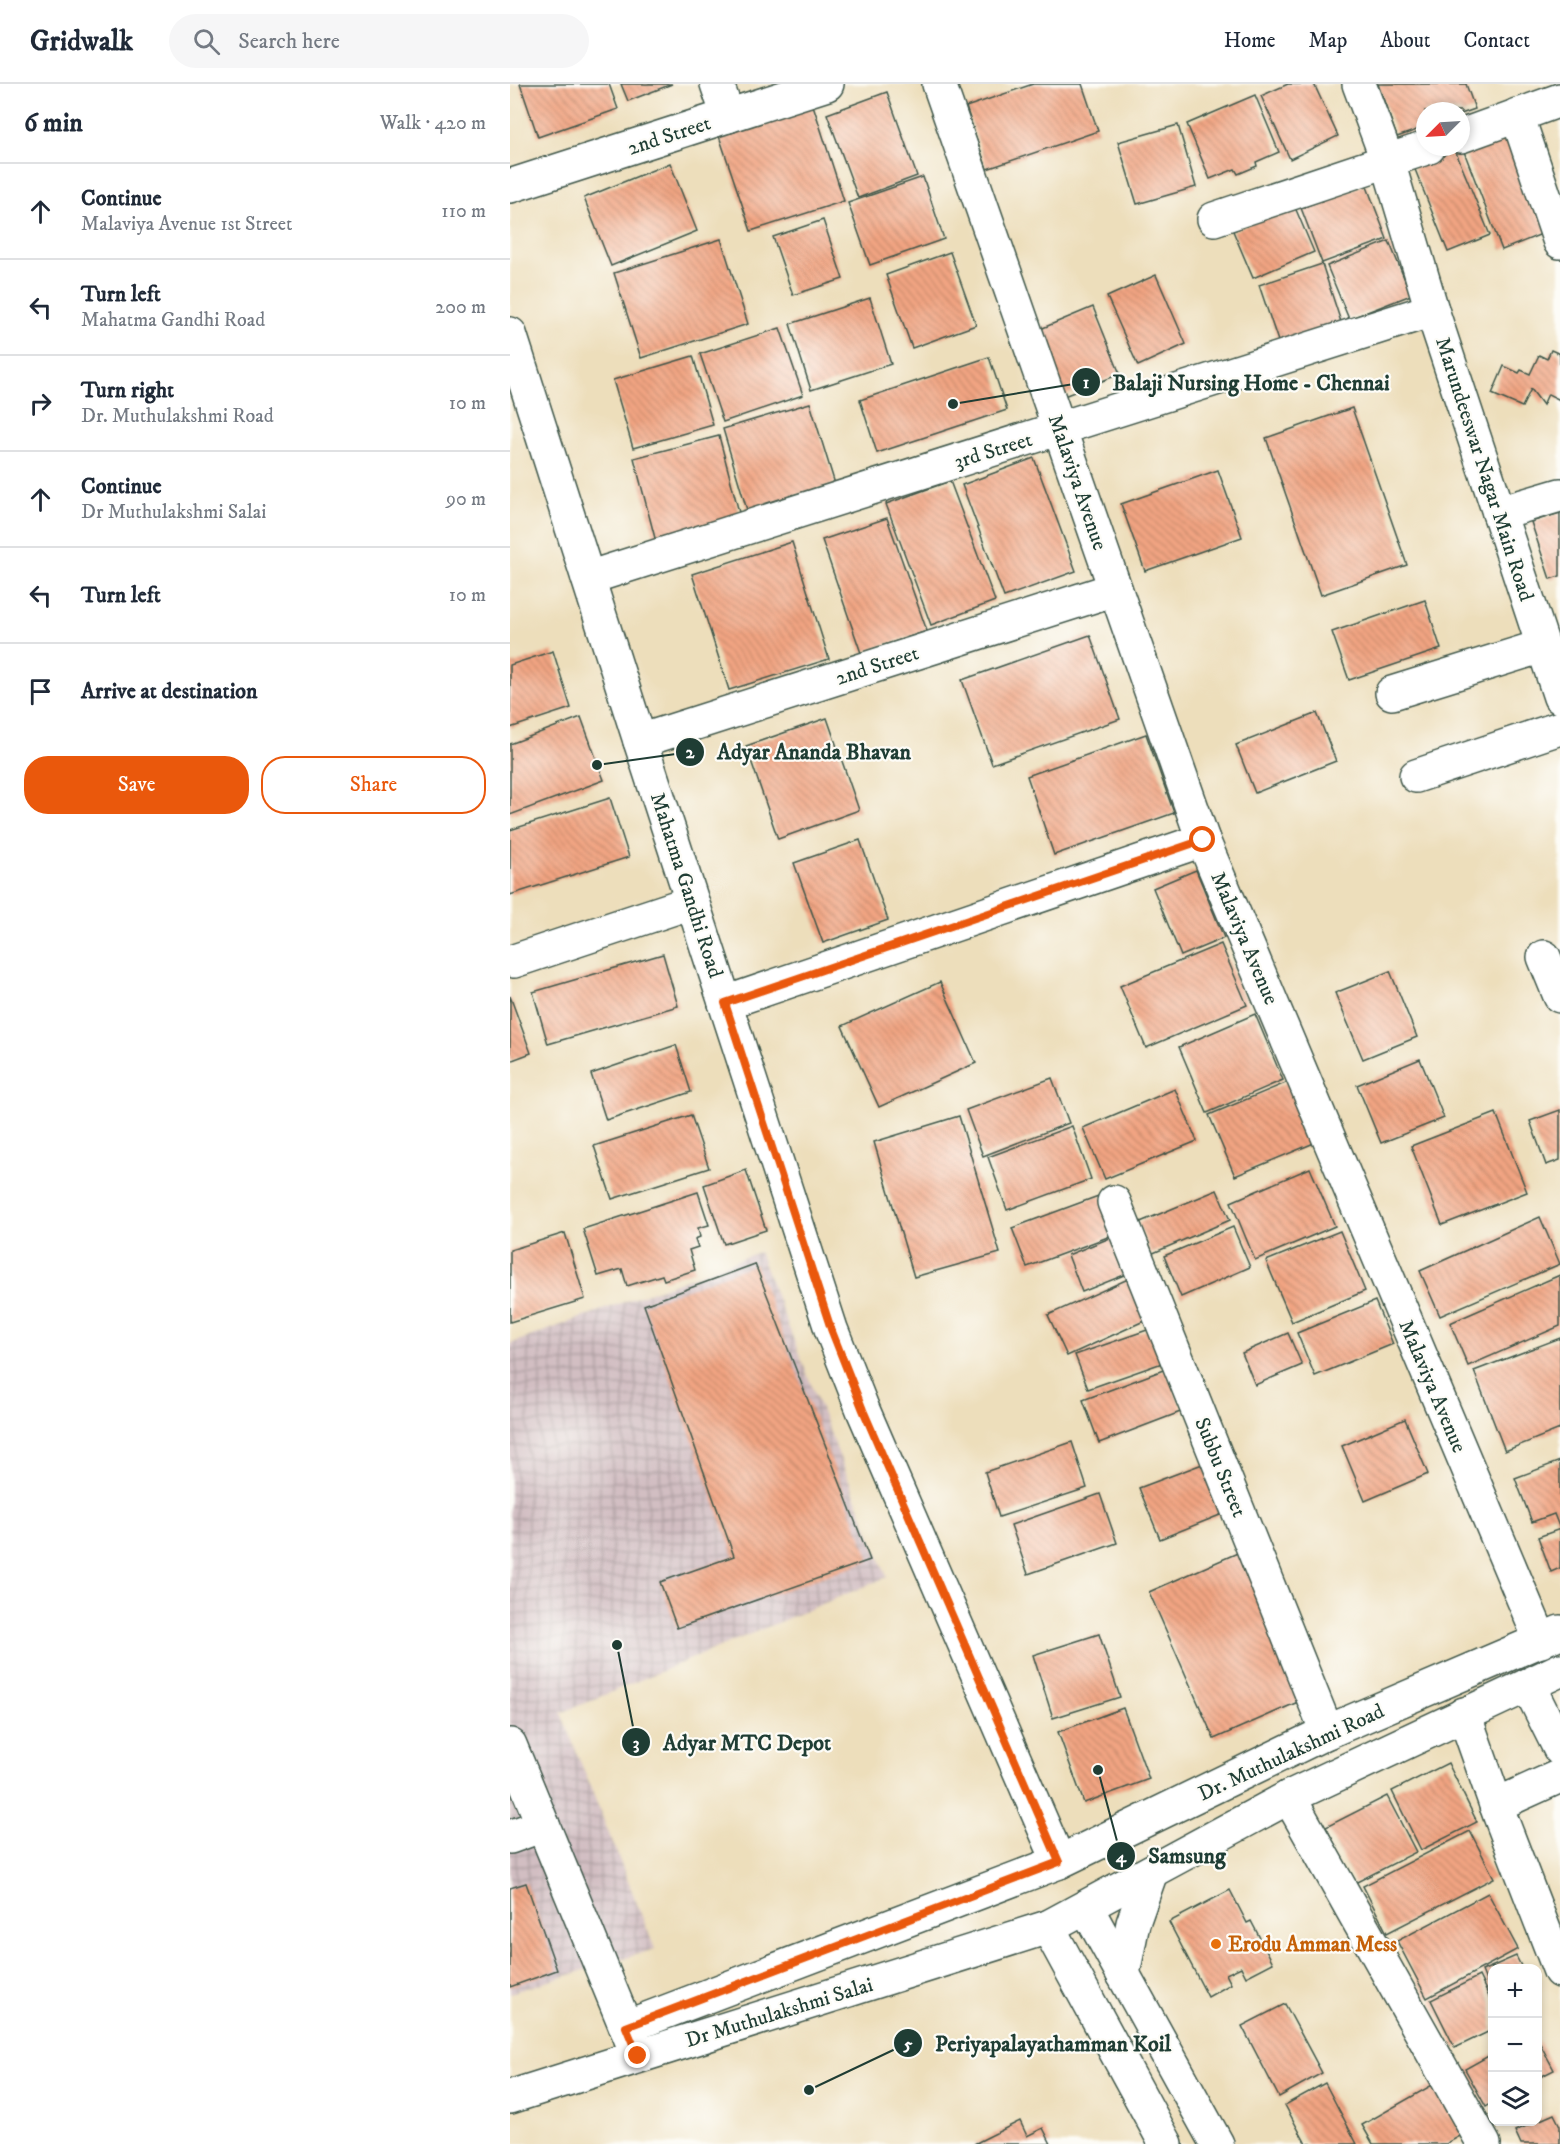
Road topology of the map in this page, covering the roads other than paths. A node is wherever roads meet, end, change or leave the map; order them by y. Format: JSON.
{"nodes":[{"id":1,"x":717,"y":84,"type":"edge"},
{"id":2,"x":827,"y":84,"type":"edge"},
{"id":3,"x":939,"y":84,"type":"edge"},
{"id":4,"x":1359,"y":84,"type":"edge"},
{"id":5,"x":1560,"y":100,"type":"edge"},
{"id":6,"x":728,"y":116,"type":"junction"},
{"id":7,"x":1517,"y":116,"type":"junction"},
{"id":8,"x":1470,"y":133,"type":"edge"},
{"id":9,"x":1416,"y":152,"type":"edge"},
{"id":10,"x":1388,"y":162,"type":"junction"},
{"id":11,"x":510,"y":186,"type":"edge"},
{"id":12,"x":1214,"y":219,"type":"dead end"},
{"id":13,"x":1560,"y":242,"type":"edge"},
{"id":14,"x":1432,"y":310,"type":"junction"},
{"id":15,"x":510,"y":334,"type":"edge"},
{"id":16,"x":1060,"y":429,"type":"junction"},
{"id":17,"x":1560,"y":495,"type":"edge"},
{"id":18,"x":1499,"y":513,"type":"junction"},
{"id":19,"x":588,"y":578,"type":"junction"},
{"id":20,"x":1115,"y":589,"type":"junction"},
{"id":21,"x":1543,"y":646,"type":"junction"},
{"id":22,"x":1392,"y":693,"type":"dead end"},
{"id":23,"x":1560,"y":697,"type":"edge"},
{"id":24,"x":1560,"y":728,"type":"edge"},
{"id":25,"x":640,"y":741,"type":"junction"},
{"id":26,"x":1416,"y":776,"type":"dead end"},
{"id":27,"x":1203,"y":840,"type":"junction"},
{"id":28,"x":692,"y":902,"type":"junction"},
{"id":29,"x":1544,"y":957,"type":"dead end"},
{"id":30,"x":514,"y":961,"type":"dead end"},
{"id":31,"x":1560,"y":996,"type":"edge"},
{"id":32,"x":725,"y":1003,"type":"junction"},
{"id":33,"x":1114,"y":1202,"type":"dead end"},
{"id":34,"x":1551,"y":1637,"type":"edge"},
{"id":35,"x":1560,"y":1670,"type":"edge"},
{"id":36,"x":1528,"y":1684,"type":"junction"},
{"id":37,"x":1464,"y":1714,"type":"junction"},
{"id":38,"x":1327,"y":1732,"type":"junction"},
{"id":39,"x":510,"y":1745,"type":"edge"},
{"id":40,"x":1560,"y":1749,"type":"edge"},
{"id":41,"x":1560,"y":1776,"type":"edge"},
{"id":42,"x":1289,"y":1797,"type":"junction"},
{"id":43,"x":1496,"y":1805,"type":"junction"},
{"id":44,"x":543,"y":1825,"type":"junction"},
{"id":45,"x":510,"y":1837,"type":"edge"},
{"id":46,"x":1059,"y":1862,"type":"junction"},
{"id":47,"x":1151,"y":1872,"type":"junction"},
{"id":48,"x":1024,"y":1875,"type":"joint"},
{"id":49,"x":1086,"y":1907,"type":"junction"},
{"id":50,"x":1048,"y":1927,"type":"junction"},
{"id":51,"x":1560,"y":1971,"type":"edge"},
{"id":52,"x":1123,"y":1974,"type":"junction"},
{"id":53,"x":632,"y":2041,"type":"junction"},
{"id":54,"x":510,"y":2097,"type":"edge"},
{"id":55,"x":1166,"y":2144,"type":"edge"},
{"id":56,"x":1217,"y":2144,"type":"edge"},
{"id":57,"x":1484,"y":2144,"type":"edge"}],
"edges":[{"from":1,"to":6,"type":"street"},
{"from":2,"to":6,"type":"street","name":"2nd Street"},
{"from":3,"to":16,"type":"street","name":"Malaviya Avenue"},
{"from":4,"to":10,"type":"street","name":"Marundeeswar Nagar Main Road"},
{"from":5,"to":7,"type":"street"},
{"from":6,"to":11,"type":"street","name":"2nd Street"},
{"from":7,"to":8,"type":"street"},
{"from":7,"to":13,"type":"street"},
{"from":9,"to":10,"type":"street"},
{"from":10,"to":12,"type":"street"},
{"from":10,"to":14,"type":"street","name":"Marundeeswar Nagar Main Road"},
{"from":14,"to":16,"type":"street","name":"3rd Street"},
{"from":14,"to":18,"type":"street","name":"Marundeeswar Nagar Main Road"},
{"from":15,"to":19,"type":"street","name":"Mahatma Gandhi Road"},
{"from":16,"to":19,"type":"street","name":"3rd Street"},
{"from":16,"to":20,"type":"street","name":"Malaviya Avenue"},
{"from":17,"to":18,"type":"street"},
{"from":18,"to":21,"type":"street","name":"Marundeeswar Nagar Main Road"},
{"from":19,"to":25,"type":"street","name":"Mahatma Gandhi Road"},
{"from":20,"to":25,"type":"street","name":"2nd Street"},
{"from":20,"to":27,"type":"street","name":"Malaviya Avenue"},
{"from":21,"to":22,"type":"street"},
{"from":21,"to":23,"type":"street","name":"Marundeeswar Nagar Main Road"},
{"from":24,"to":26,"type":"street"},
{"from":25,"to":28,"type":"street","name":"Mahatma Gandhi Road"},
{"from":27,"to":32,"type":"street"},
{"from":27,"to":34,"type":"street","name":"Malaviya Avenue"},
{"from":28,"to":30,"type":"street"},
{"from":28,"to":32,"type":"street","name":"Mahatma Gandhi Road"},
{"from":29,"to":31,"type":"street"},
{"from":32,"to":46,"type":"street","name":"Mahatma Gandhi Road"},
{"from":33,"to":38,"type":"street","name":"Subbu Street"},
{"from":34,"to":38,"type":"street","name":"Dr. Muthulakshmi Road"},
{"from":35,"to":36,"type":"street","name":"Dr. Muthulakshmi Road"},
{"from":36,"to":37,"type":"street","name":"Dr. Muthulakshmi Road"},
{"from":36,"to":40,"type":"street"},
{"from":37,"to":42,"type":"street","name":"Dr. Muthulakshmi Road"},
{"from":37,"to":43,"type":"street"},
{"from":38,"to":46,"type":"street","name":"Dr. Muthulakshmi Road"},
{"from":39,"to":44,"type":"street"},
{"from":41,"to":43,"type":"street"},
{"from":42,"to":47,"type":"street","name":"Dr. Muthulakshmi Road"},
{"from":42,"to":57,"type":"street"},
{"from":43,"to":51,"type":"street"},
{"from":44,"to":45,"type":"street"},
{"from":44,"to":53,"type":"street"},
{"from":46,"to":48,"type":"street","name":"Dr. Muthulakshmi Road"},
{"from":47,"to":49,"type":"street","name":"Dr. Muthulakshmi Road"},
{"from":47,"to":52,"type":"street"},
{"from":48,"to":53,"type":"street","name":"Dr Muthulakshmi Salai"},
{"from":49,"to":50,"type":"street","name":"Dr. Muthulakshmi Road"},
{"from":49,"to":52,"type":"street"},
{"from":50,"to":53,"type":"street","name":"Dr Muthulakshmi Salai"},
{"from":50,"to":55,"type":"street"},
{"from":52,"to":56,"type":"street"},
{"from":53,"to":54,"type":"street","name":"Dr Muthulakshmi Salai"}]}
